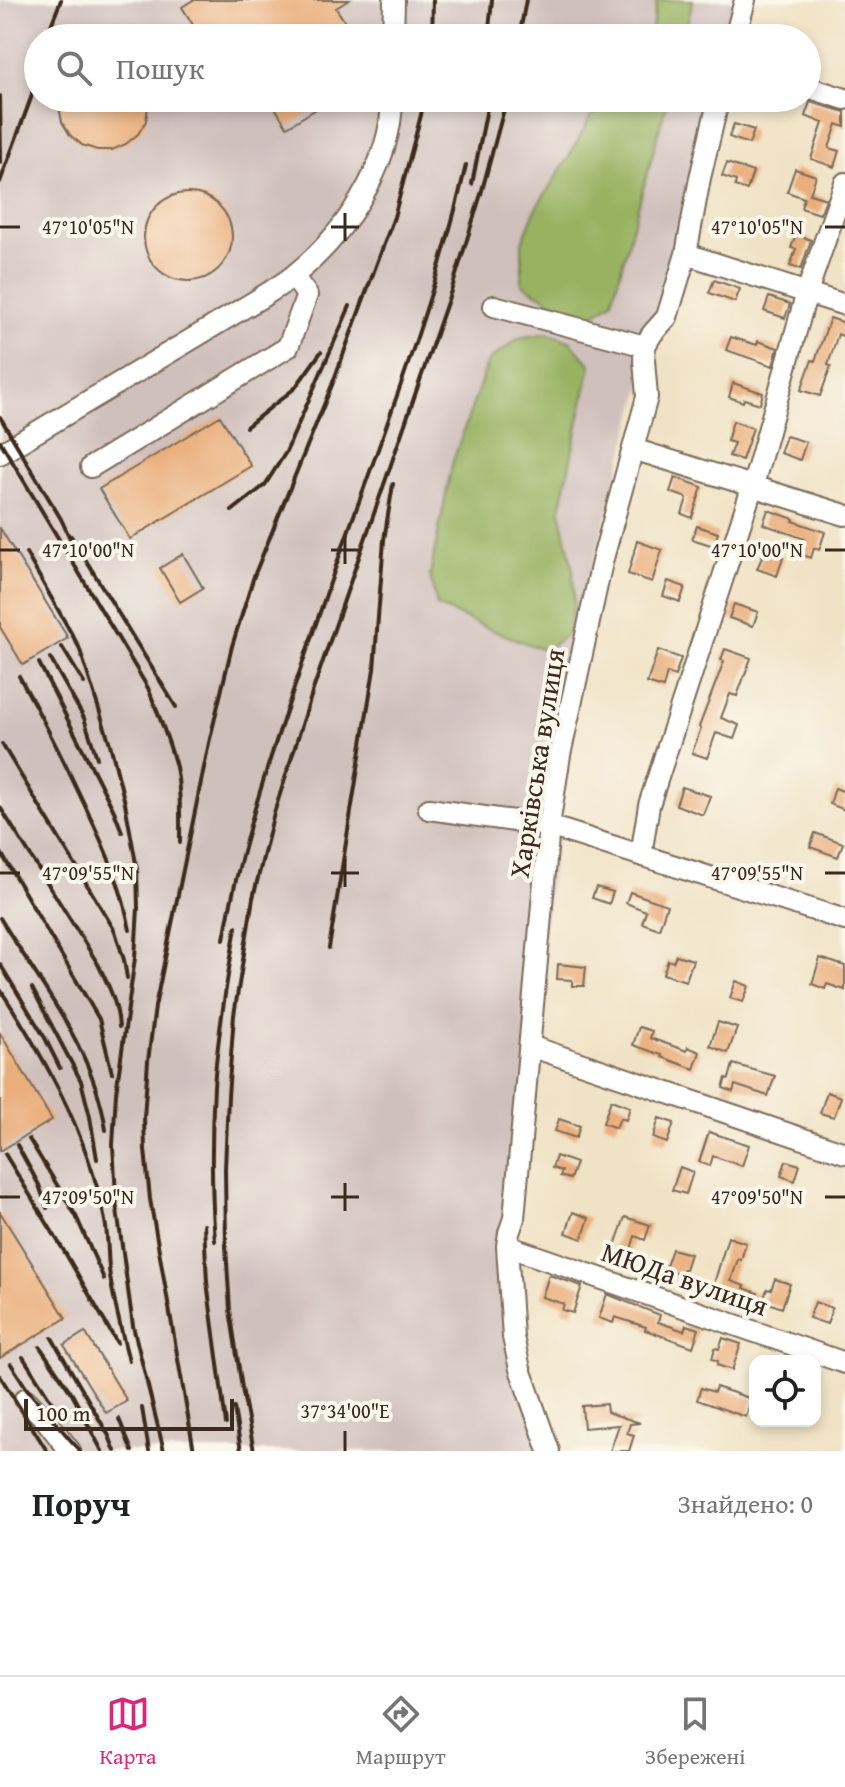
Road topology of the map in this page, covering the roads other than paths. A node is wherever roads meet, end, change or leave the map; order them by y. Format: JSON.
{"nodes":[{"id":1,"x":394,"y":0,"type":"edge"},
{"id":2,"x":745,"y":0,"type":"edge"},
{"id":3,"x":393,"y":24,"type":"edge"},
{"id":4,"x":739,"y":24,"type":"edge"},
{"id":5,"x":821,"y":91,"type":"edge"},
{"id":6,"x":845,"y":99,"type":"edge"},
{"id":7,"x":391,"y":112,"type":"edge"},
{"id":8,"x":716,"y":112,"type":"edge"},
{"id":9,"x":845,"y":183,"type":"edge"},
{"id":10,"x":686,"y":254,"type":"junction"},
{"id":11,"x":293,"y":276,"type":"junction"},
{"id":12,"x":807,"y":292,"type":"junction"},
{"id":13,"x":845,"y":305,"type":"edge"},
{"id":14,"x":494,"y":306,"type":"dead end"},
{"id":15,"x":645,"y":346,"type":"junction"},
{"id":16,"x":633,"y":449,"type":"junction"},
{"id":17,"x":0,"y":454,"type":"edge"},
{"id":18,"x":91,"y":467,"type":"dead end"},
{"id":19,"x":753,"y":485,"type":"junction"},
{"id":20,"x":845,"y":515,"type":"edge"},
{"id":21,"x":429,"y":809,"type":"dead end"},
{"id":22,"x":549,"y":826,"type":"junction"},
{"id":23,"x":641,"y":855,"type":"junction"},
{"id":24,"x":845,"y":919,"type":"edge"},
{"id":25,"x":530,"y":1046,"type":"junction"},
{"id":26,"x":845,"y":1153,"type":"edge"},
{"id":27,"x":507,"y":1246,"type":"junction"},
{"id":28,"x":845,"y":1363,"type":"edge"},
{"id":29,"x":25,"y":1399,"type":"dead end"},
{"id":30,"x":70,"y":1451,"type":"edge"},
{"id":31,"x":549,"y":1451,"type":"edge"}],
"edges":[{"from":1,"to":3,"type":"street"},
{"from":2,"to":4,"type":"street"},
{"from":5,"to":6,"type":"street"},
{"from":7,"to":11,"type":"street"},
{"from":8,"to":10,"type":"street"},
{"from":9,"to":12,"type":"street"},
{"from":10,"to":12,"type":"street"},
{"from":10,"to":15,"type":"street"},
{"from":11,"to":17,"type":"street"},
{"from":11,"to":18,"type":"street"},
{"from":12,"to":13,"type":"street"},
{"from":12,"to":19,"type":"street"},
{"from":14,"to":15,"type":"street"},
{"from":15,"to":16,"type":"street","name":"Харківська вулиця"},
{"from":16,"to":19,"type":"street"},
{"from":16,"to":22,"type":"street","name":"Харківська вулиця"},
{"from":19,"to":20,"type":"street"},
{"from":19,"to":23,"type":"street"},
{"from":21,"to":22,"type":"street"},
{"from":22,"to":23,"type":"street"},
{"from":22,"to":25,"type":"street","name":"Харківська вулиця"},
{"from":23,"to":24,"type":"street"},
{"from":25,"to":26,"type":"street"},
{"from":25,"to":27,"type":"street","name":"Харківська вулиця"},
{"from":27,"to":28,"type":"street","name":"МЮДа вулиця"},
{"from":27,"to":31,"type":"street","name":"Харківська вулиця"},
{"from":29,"to":30,"type":"street"}]}
